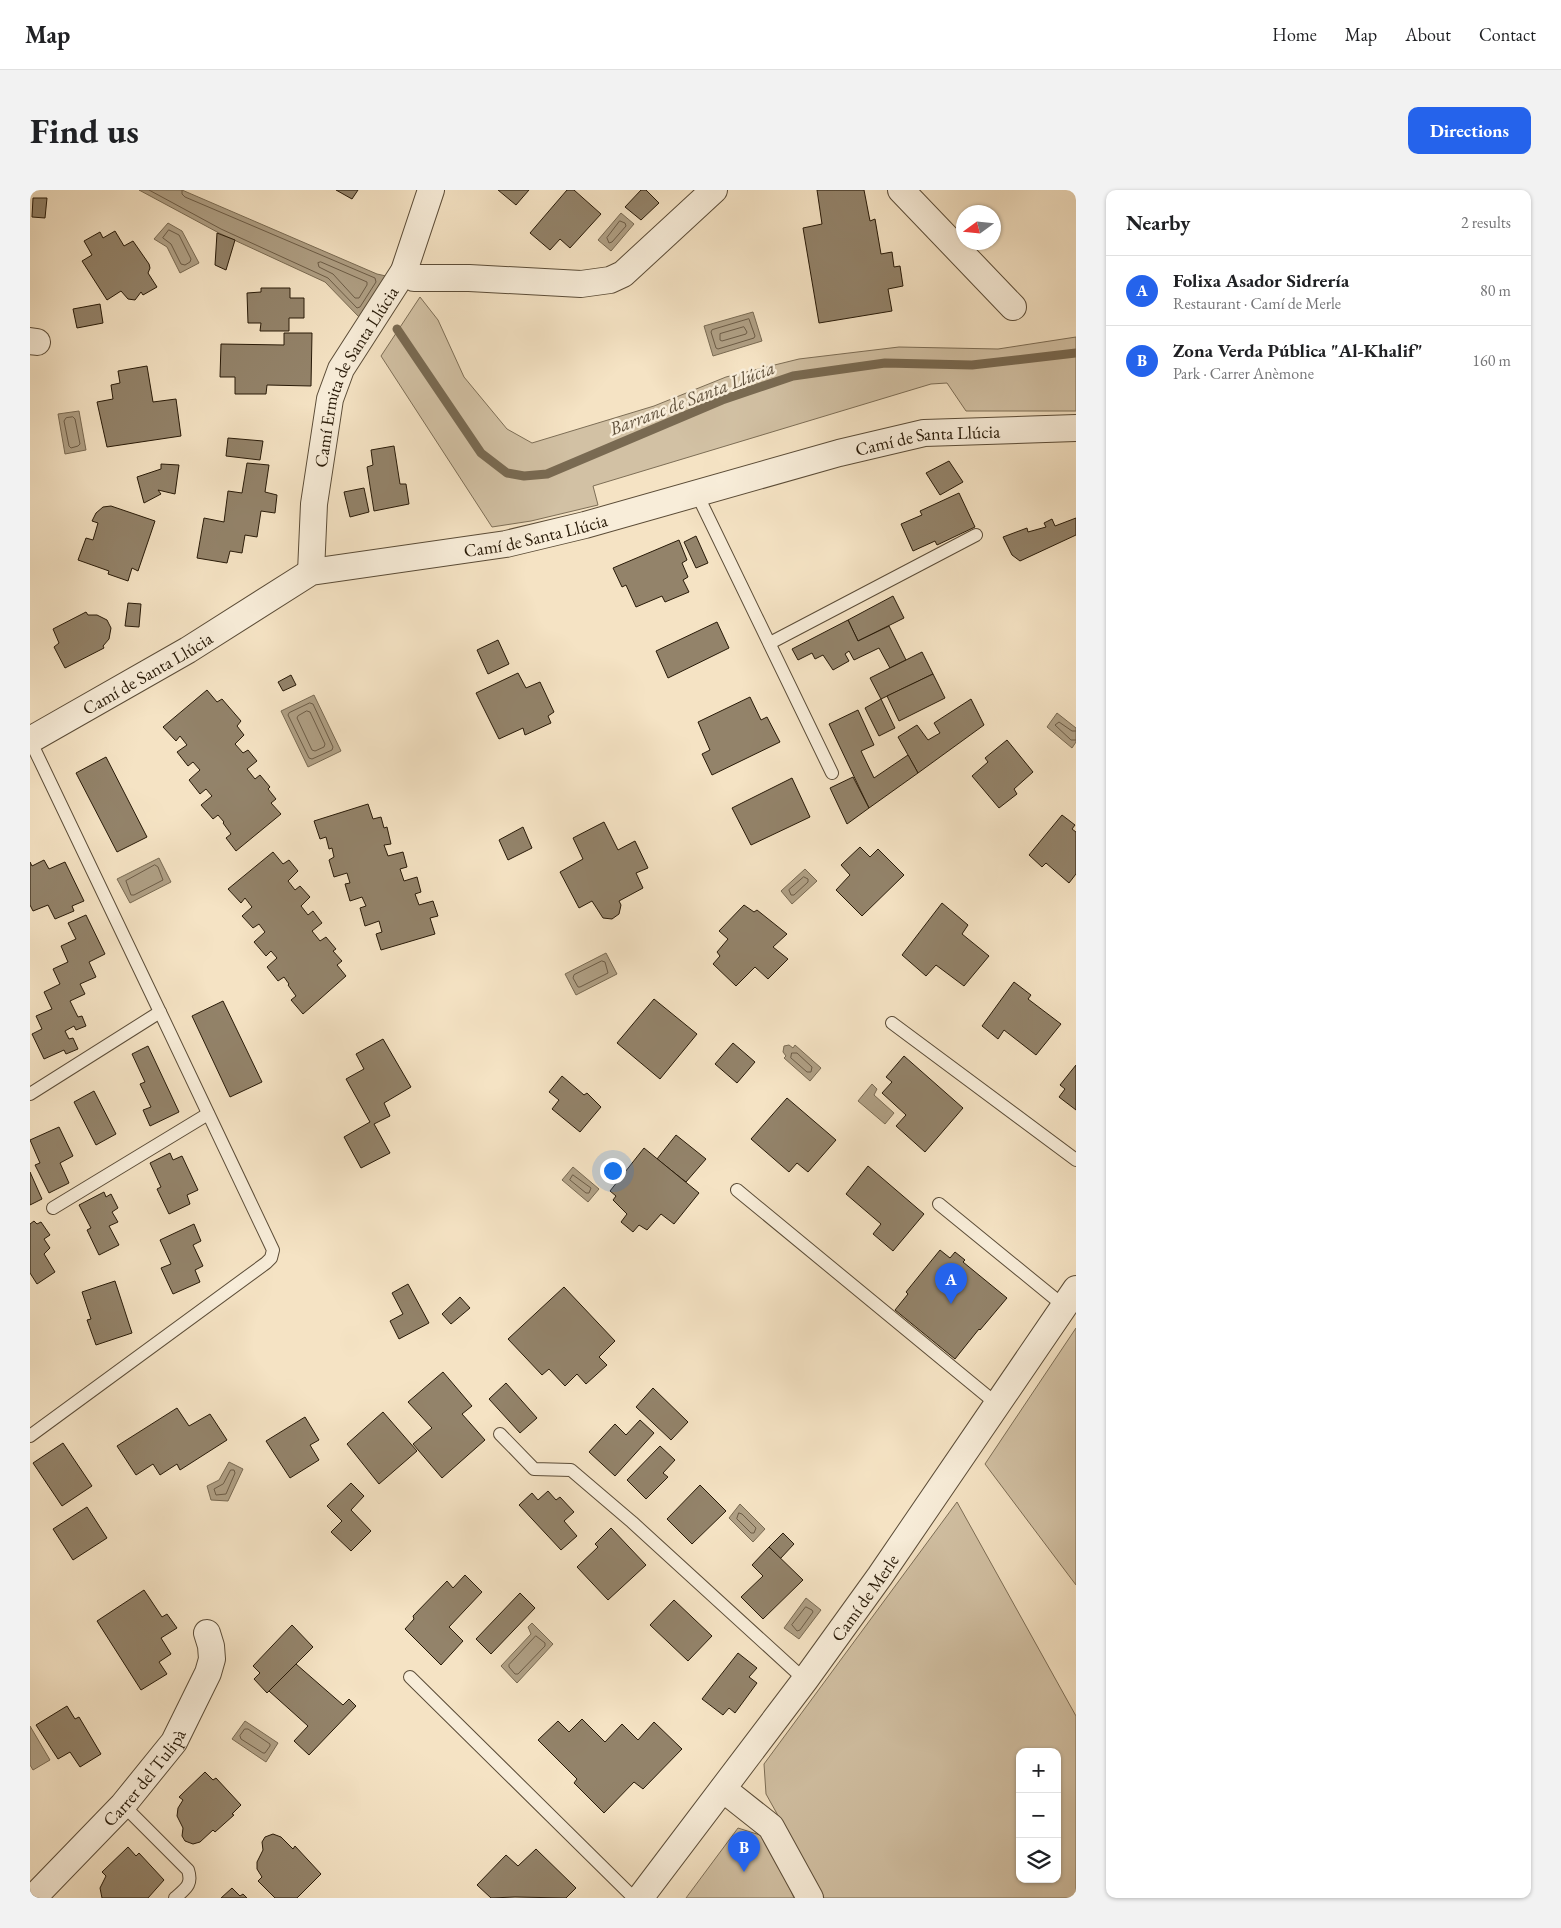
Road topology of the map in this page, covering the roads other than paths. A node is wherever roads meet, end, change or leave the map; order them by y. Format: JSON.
{"nodes":[{"id":1,"x":431,"y":190,"type":"edge"},
{"id":2,"x":714,"y":190,"type":"edge"},
{"id":3,"x":901,"y":190,"type":"edge"},
{"id":4,"x":404,"y":271,"type":"junction"},
{"id":5,"x":1014,"y":307,"type":"dead end"},
{"id":6,"x":1076,"y":428,"type":"edge"},
{"id":7,"x":696,"y":492,"type":"junction"},
{"id":8,"x":976,"y":535,"type":"dead end"},
{"id":9,"x":311,"y":572,"type":"junction"},
{"id":10,"x":770,"y":643,"type":"junction"},
{"id":11,"x":30,"y":740,"type":"edge"},
{"id":12,"x":832,"y":773,"type":"dead end"},
{"id":13,"x":160,"y":1012,"type":"junction"},
{"id":14,"x":892,"y":1023,"type":"dead end"},
{"id":15,"x":30,"y":1094,"type":"edge"},
{"id":16,"x":208,"y":1114,"type":"junction"},
{"id":17,"x":1076,"y":1160,"type":"edge"},
{"id":18,"x":737,"y":1190,"type":"dead end"},
{"id":19,"x":939,"y":1204,"type":"dead end"},
{"id":20,"x":53,"y":1208,"type":"dead end"},
{"id":21,"x":1070,"y":1297,"type":"edge"},
{"id":22,"x":998,"y":1405,"type":"junction"},
{"id":23,"x":500,"y":1434,"type":"dead end"},
{"id":24,"x":30,"y":1436,"type":"edge"},
{"id":25,"x":207,"y":1633,"type":"dead end"},
{"id":26,"x":410,"y":1677,"type":"dead end"},
{"id":27,"x":805,"y":1680,"type":"junction"},
{"id":28,"x":723,"y":1789,"type":"junction"},
{"id":29,"x":123,"y":1805,"type":"junction"},
{"id":30,"x":33,"y":1898,"type":"edge"},
{"id":31,"x":175,"y":1898,"type":"edge"},
{"id":32,"x":634,"y":1898,"type":"edge"},
{"id":33,"x":640,"y":1898,"type":"edge"},
{"id":34,"x":810,"y":1898,"type":"edge"}],
"edges":[{"from":1,"to":4,"type":"street","name":"Camí Ermita de Santa Llúcia"},
{"from":2,"to":4,"type":"street"},
{"from":3,"to":5,"type":"street"},
{"from":4,"to":9,"type":"street","name":"Camí Ermita de Santa Llúcia"},
{"from":6,"to":7,"type":"street","name":"Camí de Santa Llúcia"},
{"from":7,"to":9,"type":"street","name":"Camí de Santa Llúcia"},
{"from":7,"to":10,"type":"lane"},
{"from":8,"to":10,"type":"lane"},
{"from":9,"to":11,"type":"street","name":"Camí de Santa Llúcia"},
{"from":10,"to":12,"type":"lane"},
{"from":11,"to":13,"type":"lane"},
{"from":13,"to":15,"type":"lane"},
{"from":13,"to":16,"type":"lane"},
{"from":14,"to":17,"type":"lane"},
{"from":16,"to":20,"type":"lane"},
{"from":16,"to":24,"type":"lane"},
{"from":18,"to":22,"type":"lane"},
{"from":19,"to":21,"type":"lane"},
{"from":21,"to":22,"type":"street","name":"Camí de Merle"},
{"from":22,"to":27,"type":"street","name":"Camí de Merle"},
{"from":23,"to":27,"type":"lane"},
{"from":25,"to":29,"type":"street","name":"Carrer del Tulipà"},
{"from":26,"to":32,"type":"lane"},
{"from":27,"to":28,"type":"street","name":"Camí de Merle"},
{"from":28,"to":33,"type":"street","name":"Camí de Merle"},
{"from":28,"to":34,"type":"street"},
{"from":29,"to":30,"type":"street","name":"Carrer del Tulipà"},
{"from":29,"to":31,"type":"lane"}]}
